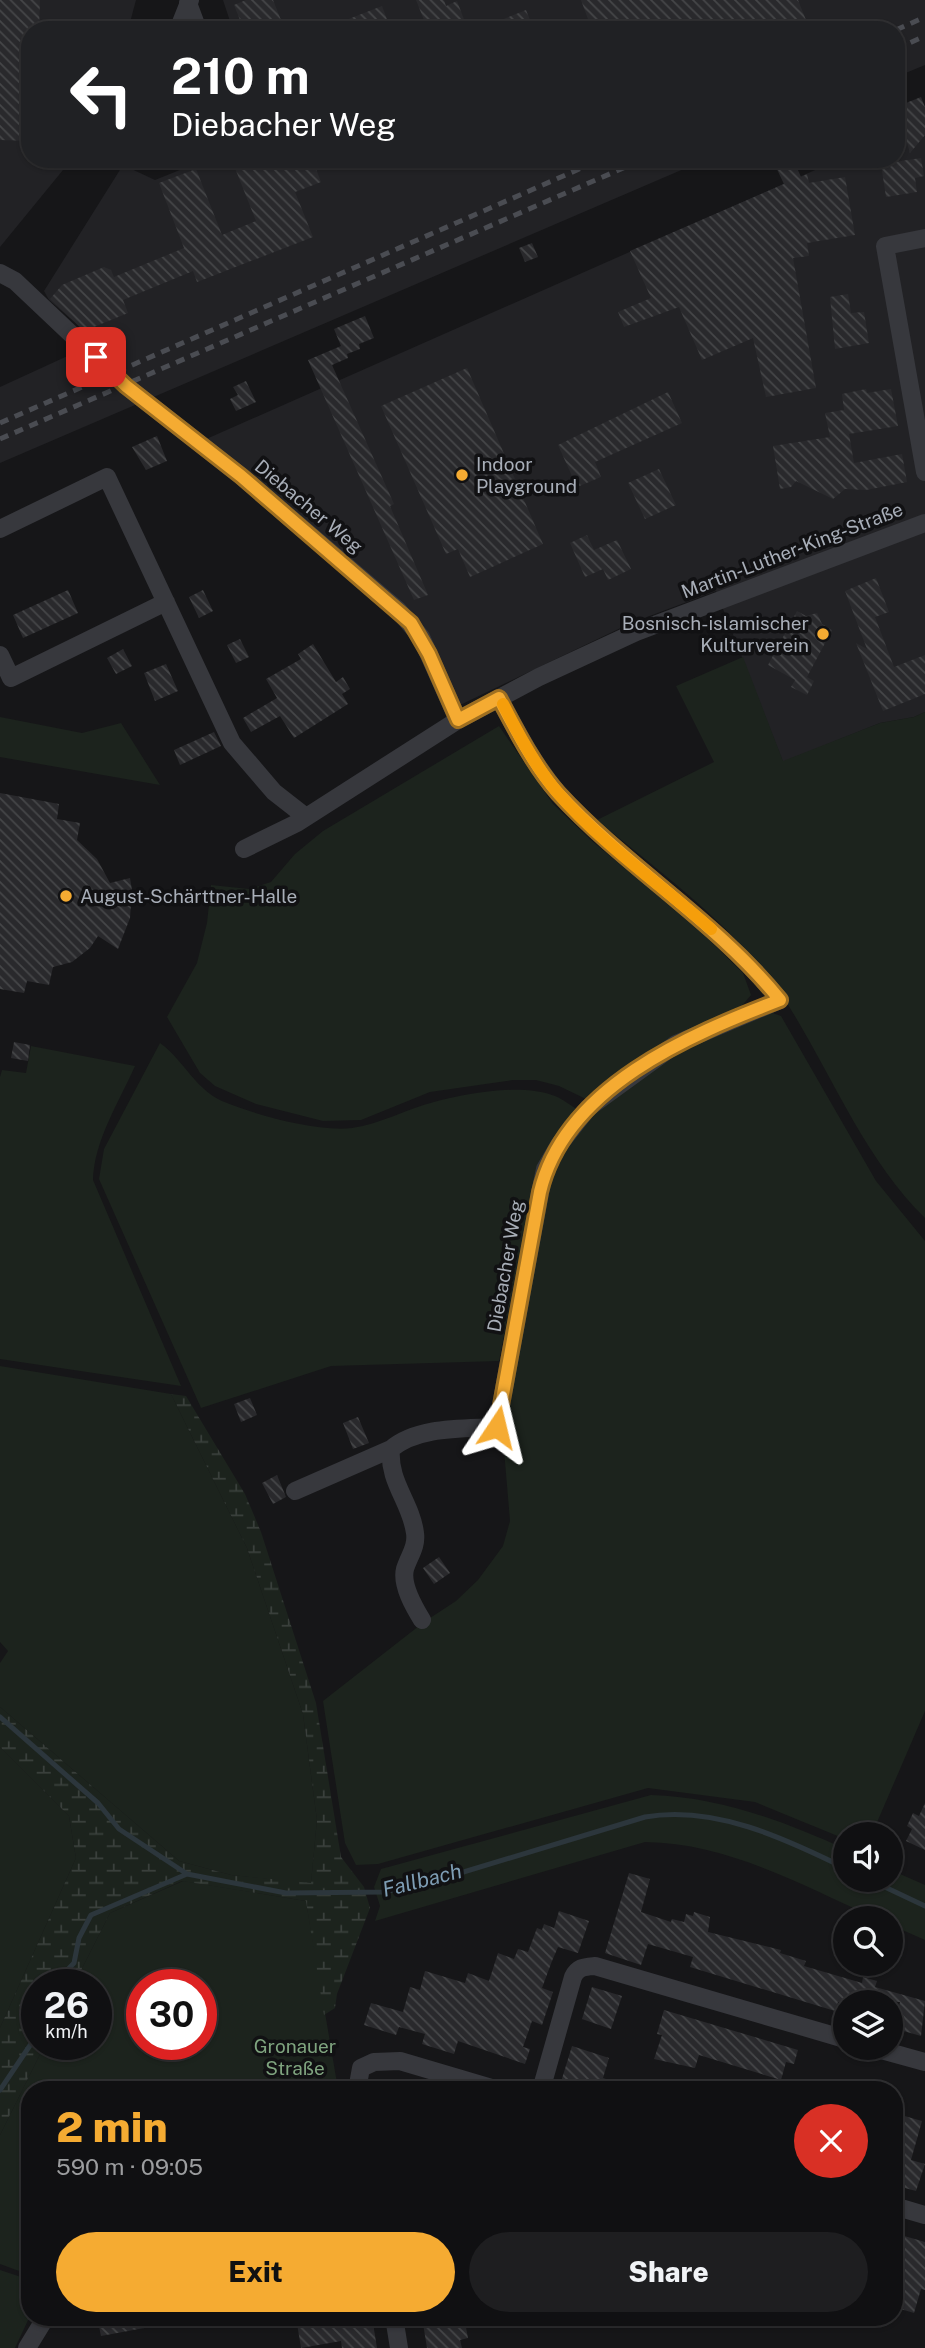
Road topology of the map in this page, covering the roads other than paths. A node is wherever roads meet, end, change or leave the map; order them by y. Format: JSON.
{"nodes":[{"id":1,"x":189,"y":2,"type":"edge"},
{"id":2,"x":182,"y":21,"type":"edge"},
{"id":3,"x":195,"y":21,"type":"edge"},
{"id":4,"x":925,"y":238,"type":"edge"},
{"id":5,"x":0,"y":273,"type":"edge"},
{"id":6,"x":925,"y":472,"type":"edge"},
{"id":7,"x":925,"y":523,"type":"edge"},
{"id":8,"x":0,"y":528,"type":"edge"},
{"id":9,"x":166,"y":602,"type":"junction"},
{"id":10,"x":0,"y":655,"type":"edge"},
{"id":11,"x":499,"y":698,"type":"junction"},
{"id":12,"x":458,"y":720,"type":"junction"},
{"id":13,"x":306,"y":817,"type":"junction"},
{"id":14,"x":244,"y":849,"type":"dead end"},
{"id":15,"x":391,"y":1449,"type":"junction"},
{"id":16,"x":295,"y":1491,"type":"dead end"},
{"id":17,"x":422,"y":1620,"type":"dead end"},
{"id":18,"x":833,"y":2035,"type":"edge"},
{"id":19,"x":903,"y":2056,"type":"edge"},
{"id":20,"x":925,"y":2062,"type":"edge"},
{"id":21,"x":359,"y":2081,"type":"edge"},
{"id":22,"x":465,"y":2081,"type":"edge"},
{"id":23,"x":544,"y":2081,"type":"edge"},
{"id":24,"x":903,"y":2209,"type":"edge"},
{"id":25,"x":925,"y":2215,"type":"edge"},
{"id":26,"x":40,"y":2326,"type":"edge"},
{"id":27,"x":395,"y":2326,"type":"edge"},
{"id":28,"x":27,"y":2348,"type":"edge"},
{"id":29,"x":399,"y":2348,"type":"edge"}],
"edges":[{"from":1,"to":2,"type":"street"},
{"from":1,"to":3,"type":"street"},
{"from":4,"to":6,"type":"street"},
{"from":5,"to":12,"type":"street","name":"Diebacher Weg"},
{"from":7,"to":11,"type":"street","name":"Martin-Luther-King-Straße"},
{"from":8,"to":9,"type":"street"},
{"from":9,"to":10,"type":"street"},
{"from":9,"to":13,"type":"street"},
{"from":11,"to":12,"type":"street","name":"Martin-Luther-King-Straße"},
{"from":11,"to":15,"type":"street","name":"Diebacher Weg"},
{"from":12,"to":13,"type":"street","name":"Martin-Luther-King-Straße"},
{"from":13,"to":14,"type":"street","name":"Martin-Luther-King-Straße"},
{"from":15,"to":16,"type":"street","name":"Diebacher Weg"},
{"from":15,"to":17,"type":"street"},
{"from":18,"to":23,"type":"street"},
{"from":19,"to":20,"type":"street"},
{"from":21,"to":22,"type":"street"},
{"from":24,"to":25,"type":"street"},
{"from":26,"to":28,"type":"street"},
{"from":27,"to":29,"type":"street"}]}
